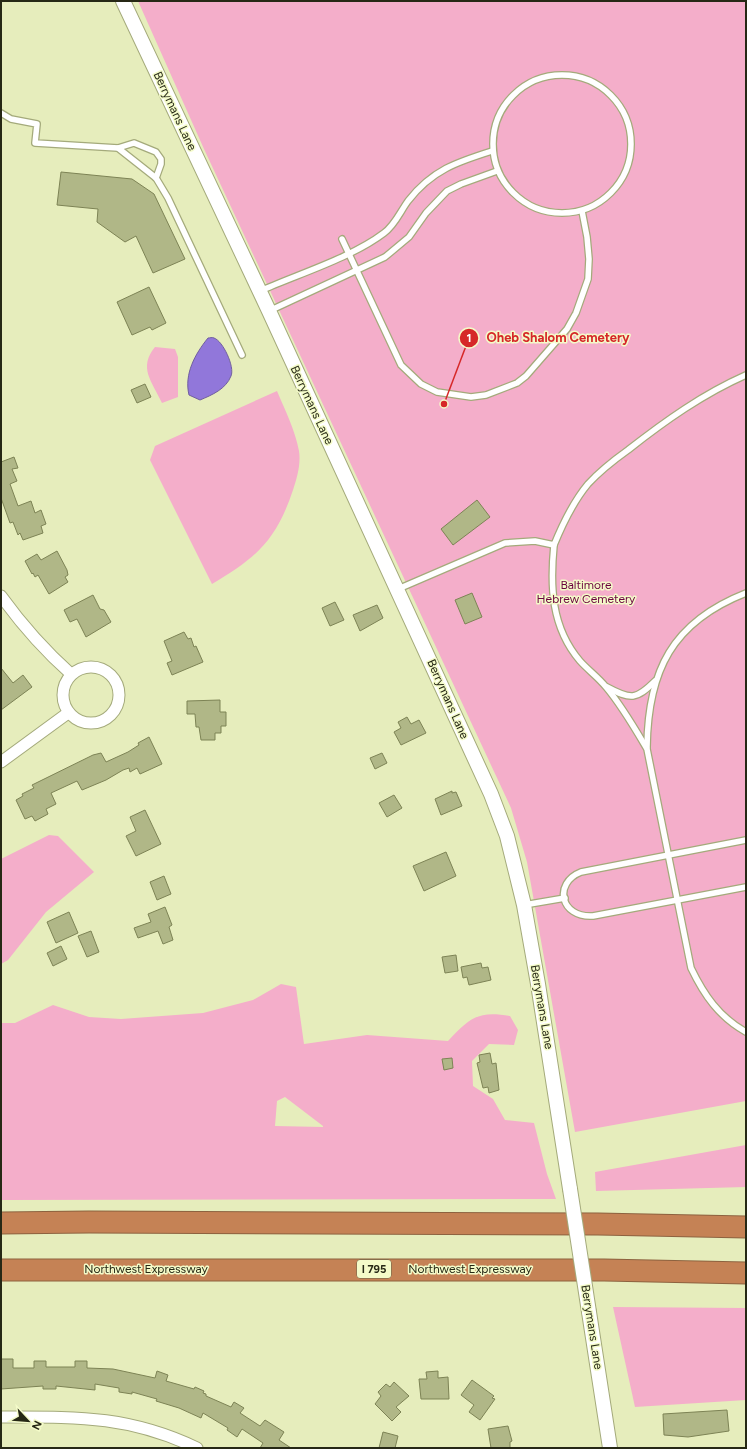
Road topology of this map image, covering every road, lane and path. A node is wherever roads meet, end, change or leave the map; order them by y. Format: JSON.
{"nodes":[{"id":1,"x":123,"y":1,"type":"edge"},
{"id":2,"x":1,"y":113,"type":"edge"},
{"id":3,"x":118,"y":148,"type":"junction"},
{"id":4,"x":492,"y":151,"type":"junction"},
{"id":5,"x":497,"y":170,"type":"junction"},
{"id":6,"x":156,"y":178,"type":"junction"},
{"id":7,"x":582,"y":211,"type":"junction"},
{"id":8,"x":342,"y":239,"type":"dead end"},
{"id":9,"x":348,"y":253,"type":"junction"},
{"id":10,"x":356,"y":270,"type":"junction"},
{"id":11,"x":259,"y":291,"type":"junction"},
{"id":12,"x":269,"y":311,"type":"junction"},
{"id":13,"x":242,"y":355,"type":"dead end"},
{"id":14,"x":746,"y":375,"type":"edge"},
{"id":15,"x":554,"y":545,"type":"junction"},
{"id":16,"x":397,"y":589,"type":"junction"},
{"id":17,"x":746,"y":593,"type":"edge"},
{"id":18,"x":1,"y":596,"type":"edge"},
{"id":19,"x":71,"y":674,"type":"junction"},
{"id":20,"x":655,"y":681,"type":"junction"},
{"id":21,"x":605,"y":686,"type":"junction"},
{"id":22,"x":68,"y":713,"type":"junction"},
{"id":23,"x":646,"y":748,"type":"junction"},
{"id":24,"x":1,"y":762,"type":"edge"},
{"id":25,"x":746,"y":840,"type":"edge"},
{"id":26,"x":668,"y":854,"type":"junction"},
{"id":27,"x":746,"y":887,"type":"edge"},
{"id":28,"x":565,"y":898,"type":"junction"},
{"id":29,"x":677,"y":900,"type":"junction"},
{"id":30,"x":524,"y":905,"type":"junction"},
{"id":31,"x":746,"y":1032,"type":"edge"},
{"id":32,"x":1,"y":1223,"type":"edge"},
{"id":33,"x":746,"y":1227,"type":"edge"},
{"id":34,"x":1,"y":1270,"type":"edge"},
{"id":35,"x":746,"y":1273,"type":"edge"},
{"id":36,"x":1,"y":1417,"type":"edge"},
{"id":37,"x":198,"y":1448,"type":"edge"},
{"id":38,"x":610,"y":1448,"type":"edge"}],
"edges":[{"from":1,"to":11,"type":"street","name":"Berrymans Lane"},
{"from":2,"to":3,"type":"lane"},
{"from":3,"to":6,"type":"lane"},
{"from":3,"to":6,"type":"lane"},
{"from":4,"to":5,"type":"lane"},
{"from":4,"to":7,"type":"lane"},
{"from":4,"to":9,"type":"lane"},
{"from":5,"to":7,"type":"lane"},
{"from":5,"to":10,"type":"lane"},
{"from":6,"to":13,"type":"lane"},
{"from":7,"to":10,"type":"lane"},
{"from":8,"to":9,"type":"lane"},
{"from":9,"to":10,"type":"lane"},
{"from":9,"to":11,"type":"lane"},
{"from":10,"to":12,"type":"lane"},
{"from":11,"to":12,"type":"street","name":"Berrymans Lane"},
{"from":12,"to":16,"type":"street","name":"Berrymans Lane"},
{"from":14,"to":15,"type":"lane"},
{"from":15,"to":16,"type":"lane"},
{"from":15,"to":21,"type":"lane"},
{"from":16,"to":30,"type":"street","name":"Berrymans Lane"},
{"from":17,"to":20,"type":"lane"},
{"from":18,"to":19,"type":"street"},
{"from":19,"to":22,"type":"street"},
{"from":19,"to":22,"type":"street"},
{"from":20,"to":21,"type":"lane"},
{"from":20,"to":23,"type":"lane"},
{"from":21,"to":23,"type":"lane"},
{"from":22,"to":24,"type":"street"},
{"from":23,"to":26,"type":"lane"},
{"from":25,"to":26,"type":"lane"},
{"from":26,"to":28,"type":"lane"},
{"from":26,"to":29,"type":"lane"},
{"from":27,"to":29,"type":"lane"},
{"from":28,"to":29,"type":"lane"},
{"from":28,"to":30,"type":"lane"},
{"from":29,"to":31,"type":"lane"},
{"from":30,"to":38,"type":"street","name":"Berrymans Lane","bridge":true},
{"from":32,"to":33,"type":"highway"},
{"from":34,"to":35,"type":"highway","name":"Northwest Expressway","number":"I 795"},
{"from":36,"to":37,"type":"street"}]}
